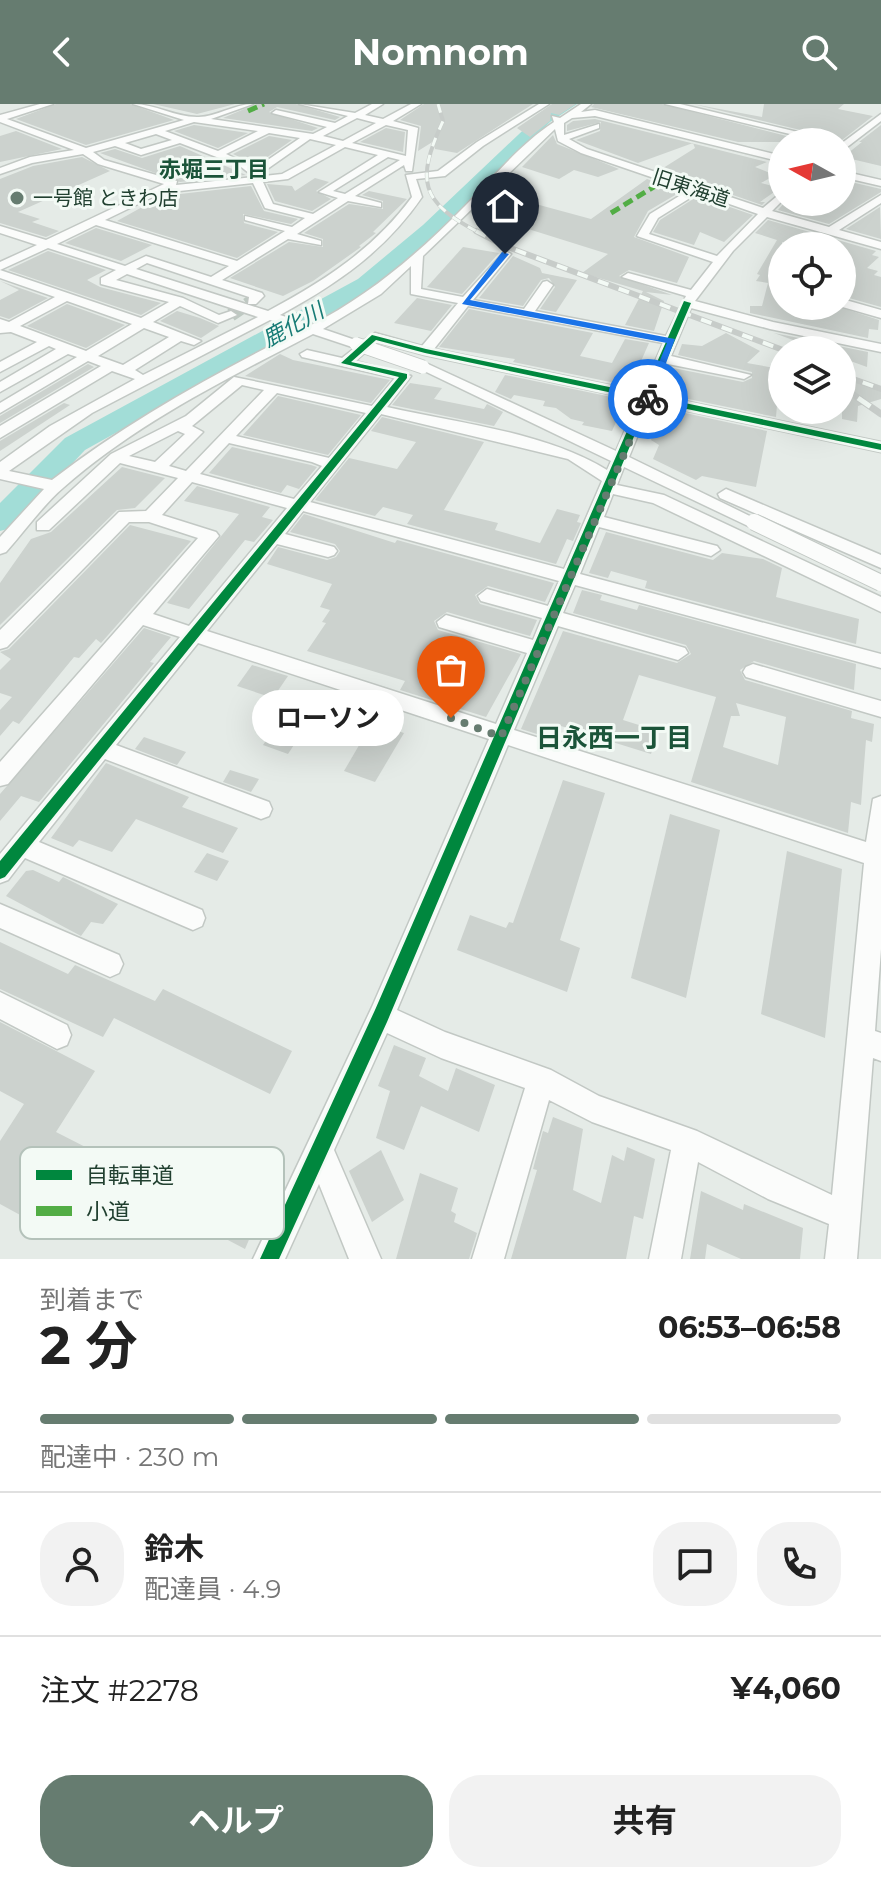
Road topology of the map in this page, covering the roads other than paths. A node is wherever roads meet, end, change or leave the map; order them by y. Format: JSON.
{"nodes":[{"id":1,"x":49,"y":104,"type":"edge"},
{"id":2,"x":137,"y":104,"type":"edge"},
{"id":3,"x":303,"y":104,"type":"edge"},
{"id":4,"x":375,"y":104,"type":"edge"},
{"id":5,"x":417,"y":104,"type":"edge"},
{"id":6,"x":525,"y":104,"type":"edge"},
{"id":7,"x":587,"y":104,"type":"edge"},
{"id":8,"x":669,"y":104,"type":"edge"},
{"id":9,"x":715,"y":104,"type":"edge"},
{"id":10,"x":240,"y":105,"type":"edge"},
{"id":11,"x":293,"y":105,"type":"edge"},
{"id":12,"x":540,"y":108,"type":"edge"},
{"id":13,"x":274,"y":111,"type":"edge"},
{"id":14,"x":702,"y":111,"type":"junction"},
{"id":15,"x":356,"y":116,"type":"junction"},
{"id":16,"x":566,"y":117,"type":"junction"},
{"id":17,"x":881,"y":117,"type":"edge"},
{"id":18,"x":0,"y":118,"type":"edge"},
{"id":19,"x":692,"y":118,"type":"dead end"},
{"id":20,"x":199,"y":119,"type":"junction"},
{"id":21,"x":224,"y":122,"type":"junction"},
{"id":22,"x":387,"y":122,"type":"junction"},
{"id":23,"x":247,"y":126,"type":"junction"},
{"id":24,"x":336,"y":126,"type":"junction"},
{"id":25,"x":596,"y":126,"type":"dead end"},
{"id":26,"x":775,"y":128,"type":"edge"},
{"id":27,"x":268,"y":130,"type":"junction"},
{"id":28,"x":157,"y":131,"type":"junction"},
{"id":29,"x":368,"y":133,"type":"junction"},
{"id":30,"x":856,"y":135,"type":"edge"},
{"id":31,"x":382,"y":136,"type":"dead end"},
{"id":32,"x":311,"y":137,"type":"junction"},
{"id":33,"x":396,"y":139,"type":"dead end"},
{"id":34,"x":561,"y":139,"type":"junction"},
{"id":35,"x":181,"y":140,"type":"junction"},
{"id":36,"x":115,"y":143,"type":"junction"},
{"id":37,"x":410,"y":143,"type":"junction"},
{"id":38,"x":346,"y":145,"type":"junction"},
{"id":39,"x":85,"y":151,"type":"junction"},
{"id":40,"x":386,"y":154,"type":"junction"},
{"id":41,"x":217,"y":155,"type":"junction"},
{"id":42,"x":768,"y":156,"type":"edge"},
{"id":43,"x":408,"y":159,"type":"junction"},
{"id":44,"x":312,"y":164,"type":"junction"},
{"id":45,"x":326,"y":167,"type":"dead end"},
{"id":46,"x":0,"y":171,"type":"edge"},
{"id":47,"x":340,"y":171,"type":"dead end"},
{"id":48,"x":353,"y":174,"type":"junction"},
{"id":49,"x":410,"y":177,"type":"junction"},
{"id":50,"x":856,"y":177,"type":"edge"},
{"id":51,"x":258,"y":178,"type":"junction"},
{"id":52,"x":881,"y":183,"type":"edge"},
{"id":53,"x":161,"y":190,"type":"junction"},
{"id":54,"x":696,"y":190,"type":"junction"},
{"id":55,"x":348,"y":198,"type":"junction"},
{"id":56,"x":881,"y":198,"type":"edge"},
{"id":57,"x":377,"y":205,"type":"dead end"},
{"id":58,"x":332,"y":208,"type":"junction"},
{"id":59,"x":768,"y":208,"type":"edge"},
{"id":60,"x":344,"y":211,"type":"dead end"},
{"id":61,"x":763,"y":212,"type":"junction"},
{"id":62,"x":249,"y":218,"type":"dead end"},
{"id":63,"x":316,"y":218,"type":"junction"},
{"id":64,"x":96,"y":221,"type":"junction"},
{"id":65,"x":0,"y":229,"type":"edge"},
{"id":66,"x":829,"y":232,"type":"joint"},
{"id":67,"x":292,"y":233,"type":"junction"},
{"id":68,"x":856,"y":239,"type":"edge"},
{"id":69,"x":317,"y":243,"type":"dead end"},
{"id":70,"x":47,"y":245,"type":"junction"},
{"id":71,"x":881,"y":246,"type":"edge"},
{"id":72,"x":505,"y":254,"type":"dead end"},
{"id":73,"x":418,"y":257,"type":"junction"},
{"id":74,"x":720,"y":261,"type":"junction"},
{"id":75,"x":239,"y":265,"type":"junction"},
{"id":76,"x":0,"y":267,"type":"edge"},
{"id":77,"x":122,"y":269,"type":"junction"},
{"id":78,"x":0,"y":274,"type":"edge"},
{"id":79,"x":628,"y":277,"type":"dead end"},
{"id":80,"x":211,"y":282,"type":"junction"},
{"id":81,"x":547,"y":285,"type":"dead end"},
{"id":82,"x":65,"y":297,"type":"junction"},
{"id":83,"x":690,"y":299,"type":"junction"},
{"id":84,"x":179,"y":301,"type":"junction"},
{"id":85,"x":252,"y":301,"type":"dead end"},
{"id":86,"x":465,"y":301,"type":"junction"},
{"id":87,"x":856,"y":307,"type":"edge"},
{"id":88,"x":527,"y":314,"type":"junction"},
{"id":89,"x":881,"y":314,"type":"edge"},
{"id":90,"x":231,"y":315,"type":"tunnel mouth"},
{"id":91,"x":270,"y":317,"type":"junction"},
{"id":92,"x":142,"y":323,"type":"junction"},
{"id":93,"x":4,"y":327,"type":"edge"},
{"id":94,"x":311,"y":330,"type":"junction"},
{"id":95,"x":179,"y":336,"type":"junction"},
{"id":96,"x":355,"y":337,"type":"junction"},
{"id":97,"x":375,"y":337,"type":"junction"},
{"id":98,"x":48,"y":341,"type":"junction"},
{"id":99,"x":194,"y":341,"type":"dead end"},
{"id":100,"x":672,"y":341,"type":"junction"},
{"id":101,"x":876,"y":347,"type":"edge"},
{"id":102,"x":68,"y":348,"type":"junction"},
{"id":103,"x":307,"y":354,"type":"dead end"},
{"id":104,"x":88,"y":356,"type":"junction"},
{"id":105,"x":856,"y":358,"type":"edge"},
{"id":106,"x":424,"y":359,"type":"junction"},
{"id":107,"x":664,"y":359,"type":"junction"},
{"id":108,"x":4,"y":362,"type":"edge"},
{"id":109,"x":345,"y":363,"type":"junction"},
{"id":110,"x":124,"y":370,"type":"junction"},
{"id":111,"x":744,"y":375,"type":"dead end"},
{"id":112,"x":274,"y":388,"type":"junction"},
{"id":113,"x":0,"y":391,"type":"edge"},
{"id":114,"x":649,"y":398,"type":"junction"},
{"id":115,"x":16,"y":399,"type":"junction"},
{"id":116,"x":205,"y":406,"type":"junction"},
{"id":117,"x":0,"y":409,"type":"edge"},
{"id":118,"x":39,"y":409,"type":"junction"},
{"id":119,"x":377,"y":410,"type":"junction"},
{"id":120,"x":240,"y":415,"type":"dead end"},
{"id":121,"x":56,"y":416,"type":"dead end"},
{"id":122,"x":191,"y":419,"type":"junction"},
{"id":123,"x":0,"y":433,"type":"edge"},
{"id":124,"x":225,"y":438,"type":"junction"},
{"id":125,"x":881,"y":447,"type":"edge"},
{"id":126,"x":116,"y":457,"type":"junction"},
{"id":127,"x":623,"y":459,"type":"junction"},
{"id":128,"x":331,"y":465,"type":"junction"},
{"id":129,"x":158,"y":468,"type":"junction"},
{"id":130,"x":0,"y":472,"type":"edge"},
{"id":131,"x":188,"y":476,"type":"junction"},
{"id":132,"x":610,"y":484,"type":"junction"},
{"id":133,"x":55,"y":486,"type":"junction"},
{"id":134,"x":726,"y":494,"type":"dead end"},
{"id":135,"x":297,"y":505,"type":"junction"},
{"id":136,"x":150,"y":517,"type":"junction"},
{"id":137,"x":783,"y":518,"type":"junction"},
{"id":138,"x":594,"y":520,"type":"junction"},
{"id":139,"x":43,"y":526,"type":"dead end"},
{"id":140,"x":272,"y":537,"type":"junction"},
{"id":141,"x":757,"y":546,"type":"junction"},
{"id":142,"x":0,"y":548,"type":"edge"},
{"id":143,"x":711,"y":550,"type":"dead end"},
{"id":144,"x":328,"y":551,"type":"dead end"},
{"id":145,"x":881,"y":562,"type":"edge"},
{"id":146,"x":569,"y":578,"type":"junction"},
{"id":147,"x":881,"y":583,"type":"edge"},
{"id":148,"x":487,"y":596,"type":"dead end"},
{"id":149,"x":881,"y":605,"type":"edge"},
{"id":150,"x":552,"y":616,"type":"junction"},
{"id":151,"x":140,"y":617,"type":"junction"},
{"id":152,"x":446,"y":622,"type":"dead end"},
{"id":153,"x":194,"y":634,"type":"junction"},
{"id":154,"x":0,"y":642,"type":"edge"},
{"id":155,"x":538,"y":649,"type":"junction"},
{"id":156,"x":678,"y":653,"type":"dead end"},
{"id":157,"x":881,"y":661,"type":"edge"},
{"id":158,"x":753,"y":672,"type":"dead end"},
{"id":159,"x":881,"y":709,"type":"edge"},
{"id":160,"x":501,"y":737,"type":"junction"},
{"id":161,"x":101,"y":748,"type":"junction"},
{"id":162,"x":0,"y":777,"type":"edge"},
{"id":163,"x":881,"y":806,"type":"edge"},
{"id":164,"x":261,"y":809,"type":"dead end"},
{"id":165,"x":22,"y":846,"type":"junction"},
{"id":166,"x":878,"y":847,"type":"edge"},
{"id":167,"x":0,"y":872,"type":"edge"},
{"id":168,"x":0,"y":916,"type":"edge"},
{"id":169,"x":193,"y":918,"type":"dead end"},
{"id":170,"x":874,"y":961,"type":"edge"},
{"id":171,"x":110,"y":964,"type":"dead end"},
{"id":172,"x":0,"y":1005,"type":"edge"},
{"id":173,"x":381,"y":1016,"type":"junction"},
{"id":174,"x":57,"y":1035,"type":"dead end"},
{"id":175,"x":870,"y":1043,"type":"edge"},
{"id":176,"x":541,"y":1080,"type":"junction"},
{"id":177,"x":687,"y":1141,"type":"junction"},
{"id":178,"x":319,"y":1148,"type":"junction"},
{"id":179,"x":845,"y":1216,"type":"junction"},
{"id":180,"x":284,"y":1226,"type":"edge"},
{"id":181,"x":278,"y":1239,"type":"edge"},
{"id":182,"x":269,"y":1259,"type":"edge"},
{"id":183,"x":365,"y":1259,"type":"edge"},
{"id":184,"x":488,"y":1259,"type":"edge"},
{"id":185,"x":665,"y":1259,"type":"edge"},
{"id":186,"x":841,"y":1259,"type":"edge"}],
"edges":[{"from":1,"to":18,"type":"street"},
{"from":2,"to":20,"type":"street"},
{"from":3,"to":15,"type":"street"},
{"from":4,"to":15,"type":"street"},
{"from":5,"to":22,"type":"street"},
{"from":6,"to":12,"type":"street"},
{"from":7,"to":16,"type":"street"},
{"from":8,"to":14,"type":"street"},
{"from":9,"to":14,"type":"street"},
{"from":10,"to":20,"type":"street"},
{"from":11,"to":13,"type":"street"},
{"from":12,"to":16,"type":"street"},
{"from":12,"to":49,"type":"street"},
{"from":13,"to":21,"type":"street"},
{"from":13,"to":23,"type":"street"},
{"from":13,"to":24,"type":"street"},
{"from":14,"to":19,"type":"street"},
{"from":14,"to":26,"type":"street"},
{"from":15,"to":22,"type":"street"},
{"from":15,"to":24,"type":"street"},
{"from":16,"to":34,"type":"street"},
{"from":16,"to":42,"type":"street"},
{"from":16,"to":73,"type":"street"},
{"from":17,"to":30,"type":"street"},
{"from":18,"to":39,"type":"street"},
{"from":20,"to":21,"type":"street"},
{"from":20,"to":28,"type":"street"},
{"from":21,"to":23,"type":"street"},
{"from":21,"to":35,"type":"street"},
{"from":22,"to":29,"type":"street"},
{"from":22,"to":37,"type":"street"},
{"from":23,"to":27,"type":"street"},
{"from":24,"to":32,"type":"street"},
{"from":25,"to":34,"type":"street"},
{"from":27,"to":32,"type":"street"},
{"from":27,"to":41,"type":"street"},
{"from":28,"to":35,"type":"street"},
{"from":28,"to":36,"type":"street"},
{"from":29,"to":31,"type":"street"},
{"from":29,"to":38,"type":"street"},
{"from":32,"to":38,"type":"street"},
{"from":32,"to":51,"type":"street"},
{"from":33,"to":37,"type":"street"},
{"from":34,"to":54,"type":"street","name":"旧東海道"},
{"from":35,"to":36,"type":"street"},
{"from":35,"to":41,"type":"street"},
{"from":36,"to":39,"type":"street"},
{"from":37,"to":43,"type":"street"},
{"from":38,"to":40,"type":"street"},
{"from":38,"to":44,"type":"street"},
{"from":39,"to":46,"type":"street"},
{"from":39,"to":53,"type":"street"},
{"from":40,"to":43,"type":"street"},
{"from":40,"to":48,"type":"street"},
{"from":41,"to":51,"type":"street"},
{"from":43,"to":49,"type":"street"},
{"from":43,"to":55,"type":"street"},
{"from":44,"to":45,"type":"street"},
{"from":44,"to":51,"type":"street"},
{"from":47,"to":48,"type":"street"},
{"from":48,"to":55,"type":"street"},
{"from":49,"to":91,"type":"street"},
{"from":50,"to":52,"type":"street"},
{"from":51,"to":53,"type":"street"},
{"from":51,"to":63,"type":"street"},
{"from":53,"to":64,"type":"street"},
{"from":54,"to":61,"type":"street","name":"旧東海道"},
{"from":54,"to":74,"type":"street"},
{"from":55,"to":57,"type":"street"},
{"from":55,"to":58,"type":"street"},
{"from":56,"to":66,"type":"street"},
{"from":58,"to":60,"type":"street"},
{"from":58,"to":63,"type":"street"},
{"from":59,"to":61,"type":"street"},
{"from":61,"to":66,"type":"street","name":"旧東海道"},
{"from":61,"to":74,"type":"street"},
{"from":62,"to":67,"type":"street"},
{"from":63,"to":67,"type":"street"},
{"from":64,"to":70,"type":"street"},
{"from":64,"to":75,"type":"street"},
{"from":65,"to":70,"type":"street"},
{"from":67,"to":69,"type":"street"},
{"from":67,"to":75,"type":"street"},
{"from":68,"to":71,"type":"street","name":"旧東海道"},
{"from":70,"to":76,"type":"street"},
{"from":70,"to":77,"type":"street"},
{"from":72,"to":86,"type":"street"},
{"from":73,"to":86,"type":"street"},
{"from":73,"to":94,"type":"street"},
{"from":74,"to":83,"type":"street"},
{"from":75,"to":80,"type":"street"},
{"from":77,"to":80,"type":"street"},
{"from":77,"to":84,"type":"street"},
{"from":77,"to":91,"type":"street"},
{"from":78,"to":82,"type":"street"},
{"from":79,"to":83,"type":"street"},
{"from":80,"to":85,"type":"street"},
{"from":81,"to":88,"type":"street"},
{"from":82,"to":92,"type":"street"},
{"from":82,"to":93,"type":"street"},
{"from":83,"to":100,"type":"street"},
{"from":83,"to":101,"type":"street"},
{"from":84,"to":90,"type":"street"},
{"from":84,"to":92,"type":"street"},
{"from":86,"to":88,"type":"street"},
{"from":86,"to":106,"type":"street"},
{"from":87,"to":89,"type":"street"},
{"from":88,"to":100,"type":"street"},
{"from":91,"to":94,"type":"street"},
{"from":91,"to":130,"type":"street"},
{"from":92,"to":95,"type":"street"},
{"from":92,"to":104,"type":"street"},
{"from":93,"to":98,"type":"street"},
{"from":94,"to":96,"type":"street"},
{"from":94,"to":133,"type":"street"},
{"from":95,"to":99,"type":"street"},
{"from":95,"to":110,"type":"street"},
{"from":96,"to":97,"type":"street"},
{"from":96,"to":106,"type":"street","bridge":true},
{"from":97,"to":106,"type":"street"},
{"from":97,"to":109,"type":"street"},
{"from":98,"to":102,"type":"street"},
{"from":98,"to":108,"type":"street"},
{"from":100,"to":107,"type":"street"},
{"from":101,"to":105,"type":"street"},
{"from":102,"to":104,"type":"street"},
{"from":102,"to":113,"type":"street"},
{"from":103,"to":109,"type":"street"},
{"from":104,"to":110,"type":"street"},
{"from":104,"to":115,"type":"street"},
{"from":106,"to":114,"type":"street"},
{"from":106,"to":127,"type":"street"},
{"from":107,"to":111,"type":"street"},
{"from":107,"to":114,"type":"street"},
{"from":109,"to":119,"type":"street"},
{"from":110,"to":118,"type":"street"},
{"from":112,"to":116,"type":"street"},
{"from":112,"to":119,"type":"street"},
{"from":112,"to":124,"type":"street"},
{"from":113,"to":115,"type":"street"},
{"from":114,"to":125,"type":"street"},
{"from":114,"to":127,"type":"street"},
{"from":115,"to":117,"type":"street"},
{"from":115,"to":118,"type":"street"},
{"from":116,"to":120,"type":"street"},
{"from":116,"to":122,"type":"street"},
{"from":118,"to":121,"type":"street"},
{"from":118,"to":123,"type":"street"},
{"from":119,"to":128,"type":"street"},
{"from":119,"to":132,"type":"street"},
{"from":122,"to":126,"type":"street"},
{"from":122,"to":129,"type":"street"},
{"from":124,"to":128,"type":"street"},
{"from":124,"to":131,"type":"street"},
{"from":126,"to":129,"type":"street"},
{"from":126,"to":139,"type":"street"},
{"from":127,"to":132,"type":"street"},
{"from":127,"to":147,"type":"street","bridge":true},
{"from":128,"to":135,"type":"street"},
{"from":129,"to":131,"type":"street"},
{"from":130,"to":133,"type":"street"},
{"from":131,"to":135,"type":"street"},
{"from":131,"to":136,"type":"street"},
{"from":132,"to":138,"type":"street"},
{"from":132,"to":141,"type":"street"},
{"from":133,"to":142,"type":"street"},
{"from":134,"to":137,"type":"street"},
{"from":135,"to":140,"type":"street"},
{"from":135,"to":146,"type":"street"},
{"from":136,"to":151,"type":"street"},
{"from":136,"to":154,"type":"street"},
{"from":137,"to":141,"type":"street"},
{"from":137,"to":145,"type":"street"},
{"from":138,"to":143,"type":"street"},
{"from":138,"to":146,"type":"street"},
{"from":140,"to":144,"type":"street"},
{"from":140,"to":153,"type":"street"},
{"from":141,"to":149,"type":"street"},
{"from":146,"to":150,"type":"street"},
{"from":146,"to":157,"type":"street"},
{"from":148,"to":150,"type":"street"},
{"from":150,"to":155,"type":"street"},
{"from":150,"to":156,"type":"street"},
{"from":151,"to":153,"type":"street"},
{"from":151,"to":162,"type":"street"},
{"from":152,"to":155,"type":"street"},
{"from":153,"to":160,"type":"street"},
{"from":153,"to":161,"type":"street"},
{"from":155,"to":160,"type":"street"},
{"from":158,"to":159,"type":"street"},
{"from":160,"to":166,"type":"street"},
{"from":160,"to":173,"type":"street"},
{"from":161,"to":164,"type":"street"},
{"from":161,"to":165,"type":"street"},
{"from":163,"to":166,"type":"street"},
{"from":165,"to":167,"type":"street"},
{"from":165,"to":169,"type":"street"},
{"from":166,"to":170,"type":"street"},
{"from":168,"to":171,"type":"street"},
{"from":170,"to":175,"type":"street"},
{"from":172,"to":174,"type":"street"},
{"from":173,"to":176,"type":"street"},
{"from":173,"to":178,"type":"street"},
{"from":175,"to":179,"type":"street"},
{"from":176,"to":177,"type":"street"},
{"from":176,"to":184,"type":"street"},
{"from":177,"to":179,"type":"street"},
{"from":177,"to":185,"type":"street"},
{"from":178,"to":180,"type":"street"},
{"from":178,"to":183,"type":"street"},
{"from":179,"to":186,"type":"street"},
{"from":181,"to":182,"type":"street"}]}
